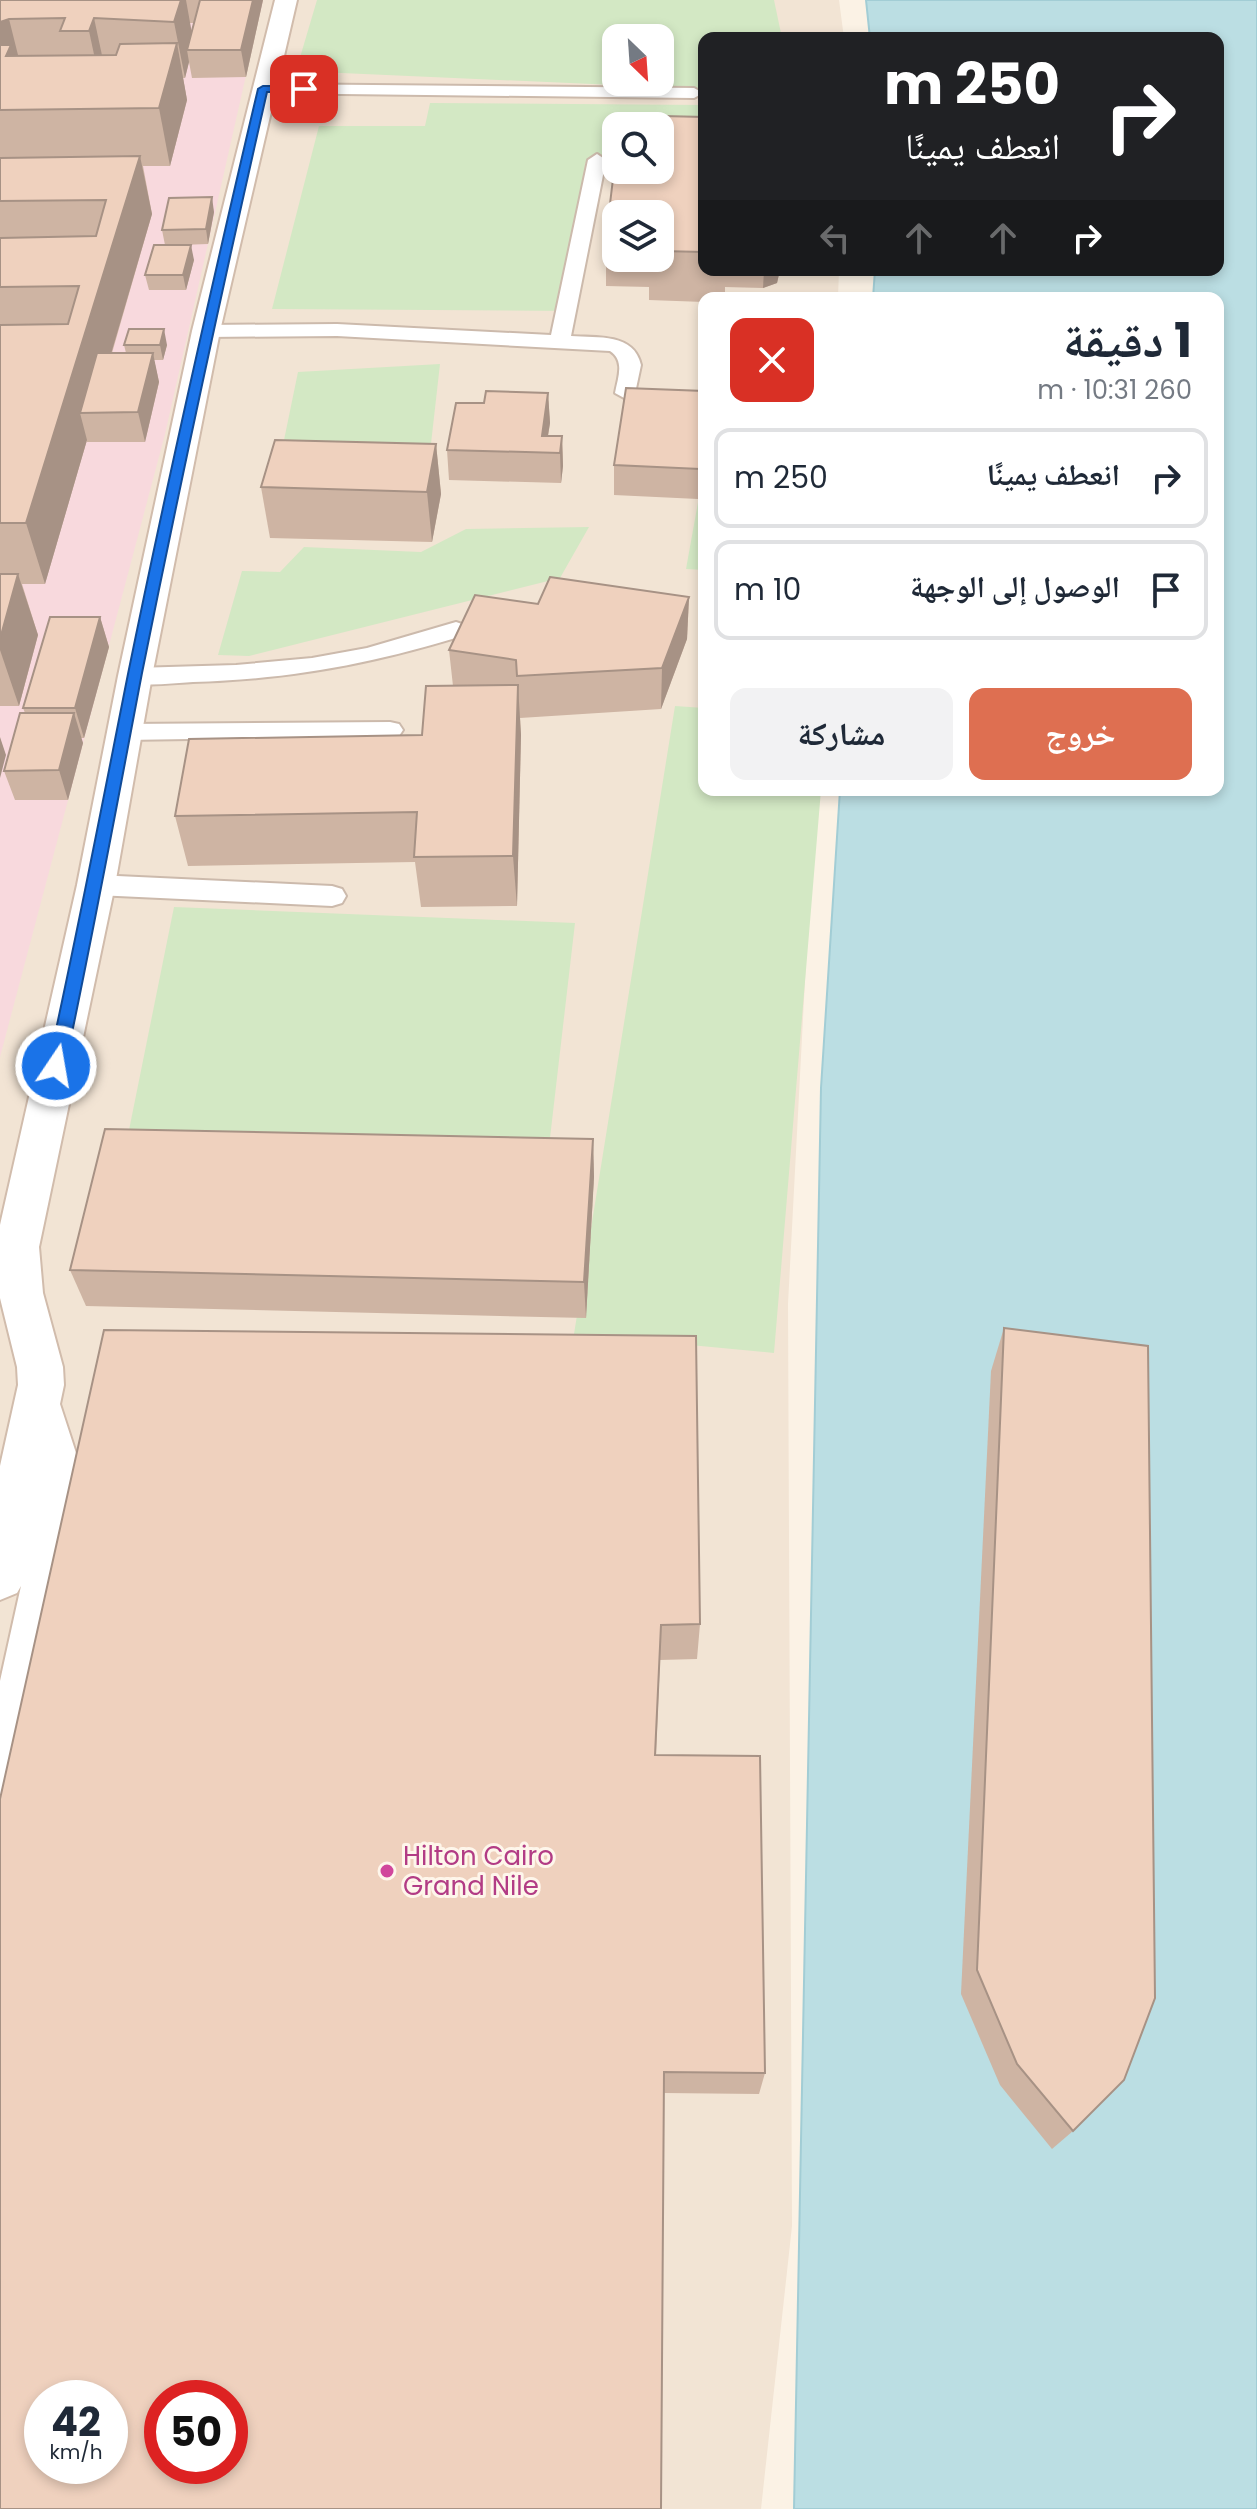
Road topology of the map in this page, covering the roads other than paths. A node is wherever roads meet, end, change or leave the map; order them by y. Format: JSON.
{"nodes":[{"id":1,"x":286,"y":0,"type":"edge"},
{"id":2,"x":263,"y":89,"type":"junction"},
{"id":3,"x":694,"y":93,"type":"dead end"},
{"id":4,"x":597,"y":160,"type":"dead end"},
{"id":5,"x":205,"y":338,"type":"junction"},
{"id":6,"x":560,"y":341,"type":"junction"},
{"id":7,"x":626,"y":393,"type":"edge"},
{"id":8,"x":456,"y":630,"type":"edge"},
{"id":9,"x":135,"y":676,"type":"junction"},
{"id":10,"x":390,"y":730,"type":"dead end"},
{"id":11,"x":125,"y":732,"type":"junction"},
{"id":12,"x":96,"y":885,"type":"junction"},
{"id":13,"x":332,"y":896,"type":"dead end"},
{"id":14,"x":17,"y":1247,"type":"junction"},
{"id":15,"x":0,"y":1298,"type":"edge"},
{"id":16,"x":38,"y":1404,"type":"junction"},
{"id":17,"x":0,"y":1577,"type":"edge"},
{"id":18,"x":0,"y":1804,"type":"edge"}],
"edges":[{"from":1,"to":2,"type":"main road"},
{"from":2,"to":3,"type":"lane"},
{"from":2,"to":5,"type":"main road"},
{"from":4,"to":6,"type":"lane"},
{"from":5,"to":6,"type":"lane"},
{"from":5,"to":9,"type":"main road"},
{"from":6,"to":7,"type":"lane"},
{"from":8,"to":9,"type":"lane"},
{"from":9,"to":11,"type":"main road"},
{"from":10,"to":11,"type":"lane"},
{"from":11,"to":12,"type":"main road"},
{"from":12,"to":13,"type":"lane"},
{"from":12,"to":14,"type":"main road"},
{"from":14,"to":15,"type":"main road"},
{"from":14,"to":16,"type":"main road"},
{"from":16,"to":17,"type":"main road"},
{"from":16,"to":18,"type":"main road"}]}
